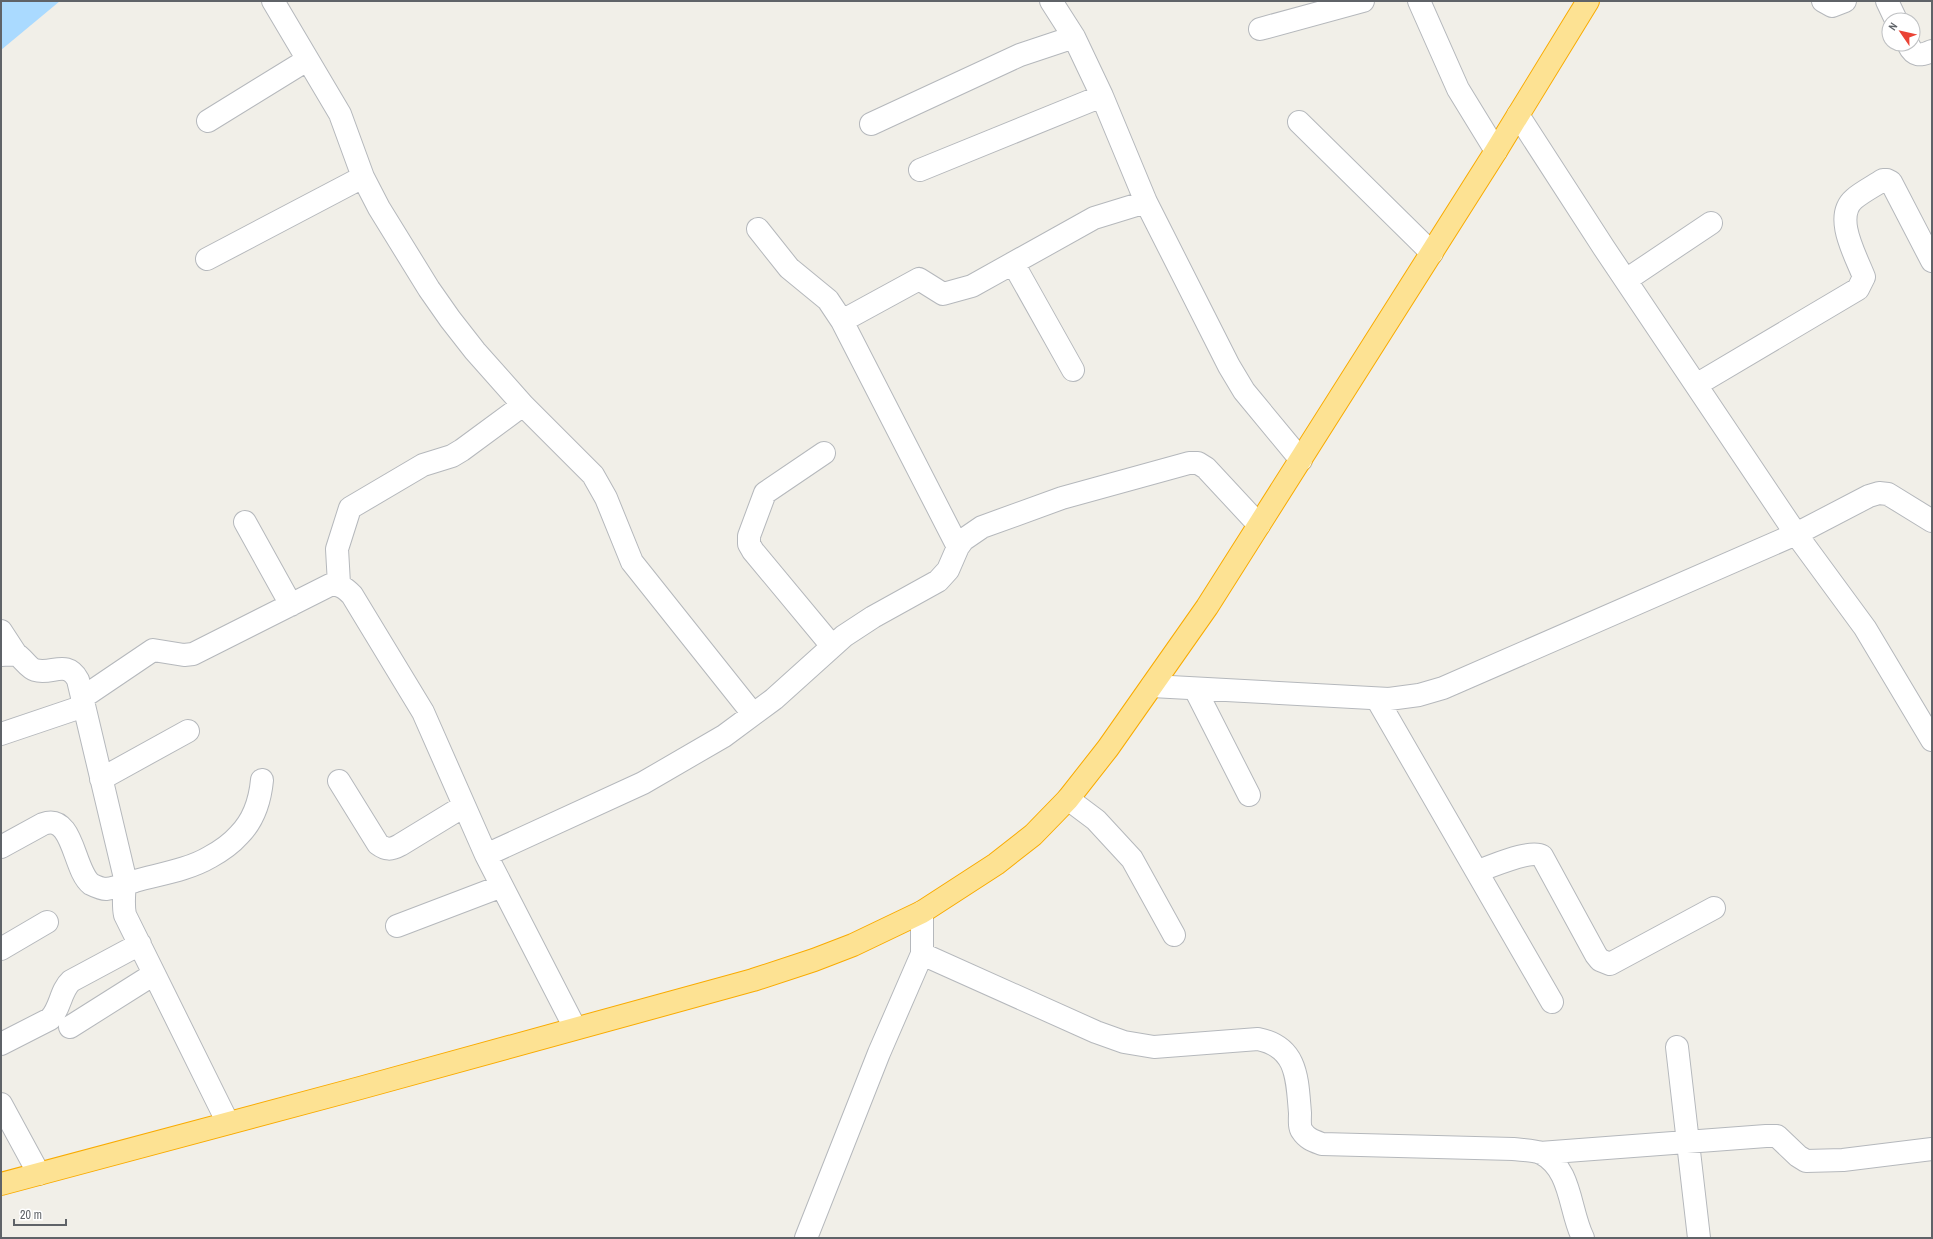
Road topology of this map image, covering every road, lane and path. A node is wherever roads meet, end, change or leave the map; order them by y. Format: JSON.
{"nodes":[{"id":1,"x":273,"y":1,"type":"edge"},
{"id":2,"x":1051,"y":1,"type":"edge"},
{"id":3,"x":1363,"y":1,"type":"edge"},
{"id":4,"x":1418,"y":1,"type":"edge"},
{"id":5,"x":1588,"y":1,"type":"edge"},
{"id":6,"x":1823,"y":1,"type":"edge"},
{"id":7,"x":1845,"y":1,"type":"edge"},
{"id":8,"x":1887,"y":1,"type":"edge"},
{"id":9,"x":1892,"y":12,"type":"edge"},
{"id":10,"x":1260,"y":29,"type":"dead end"},
{"id":11,"x":1074,"y":37,"type":"junction"},
{"id":12,"x":1932,"y":51,"type":"edge"},
{"id":13,"x":1912,"y":52,"type":"edge"},
{"id":14,"x":307,"y":60,"type":"junction"},
{"id":15,"x":1102,"y":96,"type":"junction"},
{"id":16,"x":1518,"y":115,"type":"junction"},
{"id":17,"x":208,"y":120,"type":"dead end"},
{"id":18,"x":1299,"y":122,"type":"dead end"},
{"id":19,"x":871,"y":124,"type":"dead end"},
{"id":20,"x":1496,"y":151,"type":"junction"},
{"id":21,"x":920,"y":170,"type":"dead end"},
{"id":22,"x":363,"y":177,"type":"junction"},
{"id":23,"x":1146,"y":202,"type":"junction"},
{"id":24,"x":1711,"y":223,"type":"dead end"},
{"id":25,"x":758,"y":229,"type":"dead end"},
{"id":26,"x":1432,"y":253,"type":"junction"},
{"id":27,"x":207,"y":260,"type":"dead end"},
{"id":28,"x":1932,"y":260,"type":"edge"},
{"id":29,"x":1013,"y":263,"type":"junction"},
{"id":30,"x":1626,"y":280,"type":"junction"},
{"id":31,"x":842,"y":321,"type":"junction"},
{"id":32,"x":1073,"y":370,"type":"dead end"},
{"id":33,"x":1696,"y":385,"type":"junction"},
{"id":34,"x":523,"y":405,"type":"junction"},
{"id":35,"x":824,"y":453,"type":"dead end"},
{"id":36,"x":1301,"y":460,"type":"junction"},
{"id":37,"x":245,"y":522,"type":"dead end"},
{"id":38,"x":1932,"y":522,"type":"edge"},
{"id":39,"x":1259,"y":525,"type":"junction"},
{"id":40,"x":1796,"y":534,"type":"junction"},
{"id":41,"x":958,"y":547,"type":"junction"},
{"id":42,"x":339,"y":584,"type":"junction"},
{"id":43,"x":291,"y":605,"type":"junction"},
{"id":44,"x":1,"y":631,"type":"edge"},
{"id":45,"x":832,"y":646,"type":"junction"},
{"id":46,"x":9,"y":654,"type":"edge"},
{"id":47,"x":1152,"y":686,"type":"junction"},
{"id":48,"x":1194,"y":689,"type":"junction"},
{"id":49,"x":1377,"y":699,"type":"junction"},
{"id":50,"x":83,"y":702,"type":"junction"},
{"id":51,"x":753,"y":714,"type":"junction"},
{"id":52,"x":188,"y":731,"type":"dead end"},
{"id":53,"x":1,"y":734,"type":"edge"},
{"id":54,"x":1932,"y":740,"type":"edge"},
{"id":55,"x":102,"y":779,"type":"junction"},
{"id":56,"x":262,"y":780,"type":"dead end"},
{"id":57,"x":339,"y":781,"type":"dead end"},
{"id":58,"x":1249,"y":795,"type":"dead end"},
{"id":59,"x":1068,"y":799,"type":"junction"},
{"id":60,"x":464,"y":806,"type":"junction"},
{"id":61,"x":1,"y":847,"type":"edge"},
{"id":62,"x":486,"y":855,"type":"junction"},
{"id":63,"x":1477,"y":871,"type":"junction"},
{"id":64,"x":125,"y":884,"type":"junction"},
{"id":65,"x":502,"y":886,"type":"junction"},
{"id":66,"x":1714,"y":908,"type":"dead end"},
{"id":67,"x":922,"y":912,"type":"junction"},
{"id":68,"x":47,"y":922,"type":"dead end"},
{"id":69,"x":397,"y":926,"type":"dead end"},
{"id":70,"x":1174,"y":935,"type":"dead end"},
{"id":71,"x":140,"y":944,"type":"junction"},
{"id":72,"x":1,"y":949,"type":"edge"},
{"id":73,"x":922,"y":954,"type":"junction"},
{"id":74,"x":154,"y":974,"type":"junction"},
{"id":75,"x":1552,"y":1002,"type":"dead end"},
{"id":76,"x":70,"y":1027,"type":"dead end"},
{"id":77,"x":575,"y":1028,"type":"junction"},
{"id":78,"x":1,"y":1044,"type":"edge"},
{"id":79,"x":1677,"y":1048,"type":"dead end"},
{"id":80,"x":1,"y":1104,"type":"edge"},
{"id":81,"x":228,"y":1123,"type":"junction"},
{"id":82,"x":1688,"y":1142,"type":"junction"},
{"id":83,"x":1932,"y":1149,"type":"edge"},
{"id":84,"x":1540,"y":1153,"type":"junction"},
{"id":85,"x":39,"y":1174,"type":"junction"},
{"id":86,"x":1,"y":1184,"type":"edge"},
{"id":87,"x":806,"y":1238,"type":"edge"},
{"id":88,"x":1583,"y":1238,"type":"edge"},
{"id":89,"x":1699,"y":1238,"type":"edge"}],
"edges":[{"from":1,"to":14,"type":"street"},
{"from":2,"to":11,"type":"street"},
{"from":3,"to":10,"type":"street"},
{"from":4,"to":20,"type":"street"},
{"from":5,"to":16,"type":"highway"},
{"from":6,"to":7,"type":"street"},
{"from":8,"to":9,"type":"street"},
{"from":11,"to":15,"type":"street"},
{"from":11,"to":19,"type":"street"},
{"from":12,"to":13,"type":"street"},
{"from":14,"to":17,"type":"street"},
{"from":14,"to":22,"type":"street"},
{"from":15,"to":21,"type":"street"},
{"from":15,"to":23,"type":"street"},
{"from":16,"to":20,"type":"highway"},
{"from":16,"to":30,"type":"street"},
{"from":18,"to":26,"type":"street"},
{"from":20,"to":26,"type":"highway"},
{"from":22,"to":27,"type":"street"},
{"from":22,"to":34,"type":"street"},
{"from":23,"to":29,"type":"street"},
{"from":23,"to":36,"type":"street"},
{"from":24,"to":30,"type":"street"},
{"from":25,"to":31,"type":"street"},
{"from":26,"to":36,"type":"highway"},
{"from":28,"to":33,"type":"street"},
{"from":29,"to":31,"type":"street"},
{"from":29,"to":32,"type":"street"},
{"from":30,"to":33,"type":"street"},
{"from":31,"to":41,"type":"street"},
{"from":33,"to":40,"type":"street"},
{"from":34,"to":42,"type":"street"},
{"from":34,"to":51,"type":"street"},
{"from":35,"to":45,"type":"street"},
{"from":36,"to":39,"type":"highway"},
{"from":37,"to":43,"type":"street"},
{"from":38,"to":40,"type":"street"},
{"from":39,"to":41,"type":"street"},
{"from":39,"to":47,"type":"highway"},
{"from":40,"to":49,"type":"street"},
{"from":40,"to":54,"type":"street"},
{"from":41,"to":45,"type":"street"},
{"from":42,"to":43,"type":"street"},
{"from":42,"to":60,"type":"street"},
{"from":43,"to":50,"type":"street"},
{"from":44,"to":46,"type":"street"},
{"from":45,"to":51,"type":"street"},
{"from":46,"to":50,"type":"street"},
{"from":47,"to":48,"type":"street"},
{"from":47,"to":59,"type":"highway"},
{"from":48,"to":49,"type":"street"},
{"from":48,"to":58,"type":"street"},
{"from":49,"to":63,"type":"street"},
{"from":50,"to":53,"type":"street"},
{"from":50,"to":55,"type":"street"},
{"from":51,"to":62,"type":"street"},
{"from":52,"to":55,"type":"street"},
{"from":55,"to":64,"type":"street"},
{"from":56,"to":64,"type":"street"},
{"from":57,"to":60,"type":"street"},
{"from":59,"to":67,"type":"highway"},
{"from":59,"to":70,"type":"street"},
{"from":60,"to":62,"type":"street"},
{"from":61,"to":64,"type":"street"},
{"from":62,"to":65,"type":"street"},
{"from":63,"to":66,"type":"street"},
{"from":63,"to":75,"type":"street"},
{"from":64,"to":71,"type":"street"},
{"from":65,"to":69,"type":"street"},
{"from":65,"to":77,"type":"street"},
{"from":67,"to":73,"type":"street"},
{"from":67,"to":77,"type":"highway"},
{"from":68,"to":72,"type":"street"},
{"from":71,"to":74,"type":"street"},
{"from":71,"to":78,"type":"street"},
{"from":73,"to":84,"type":"street"},
{"from":73,"to":87,"type":"street"},
{"from":74,"to":76,"type":"street"},
{"from":74,"to":81,"type":"street"},
{"from":77,"to":81,"type":"highway"},
{"from":79,"to":82,"type":"street"},
{"from":80,"to":85,"type":"street"},
{"from":81,"to":85,"type":"highway"},
{"from":82,"to":83,"type":"street"},
{"from":82,"to":84,"type":"street"},
{"from":82,"to":89,"type":"street"},
{"from":84,"to":88,"type":"street"},
{"from":85,"to":86,"type":"highway"}]}
